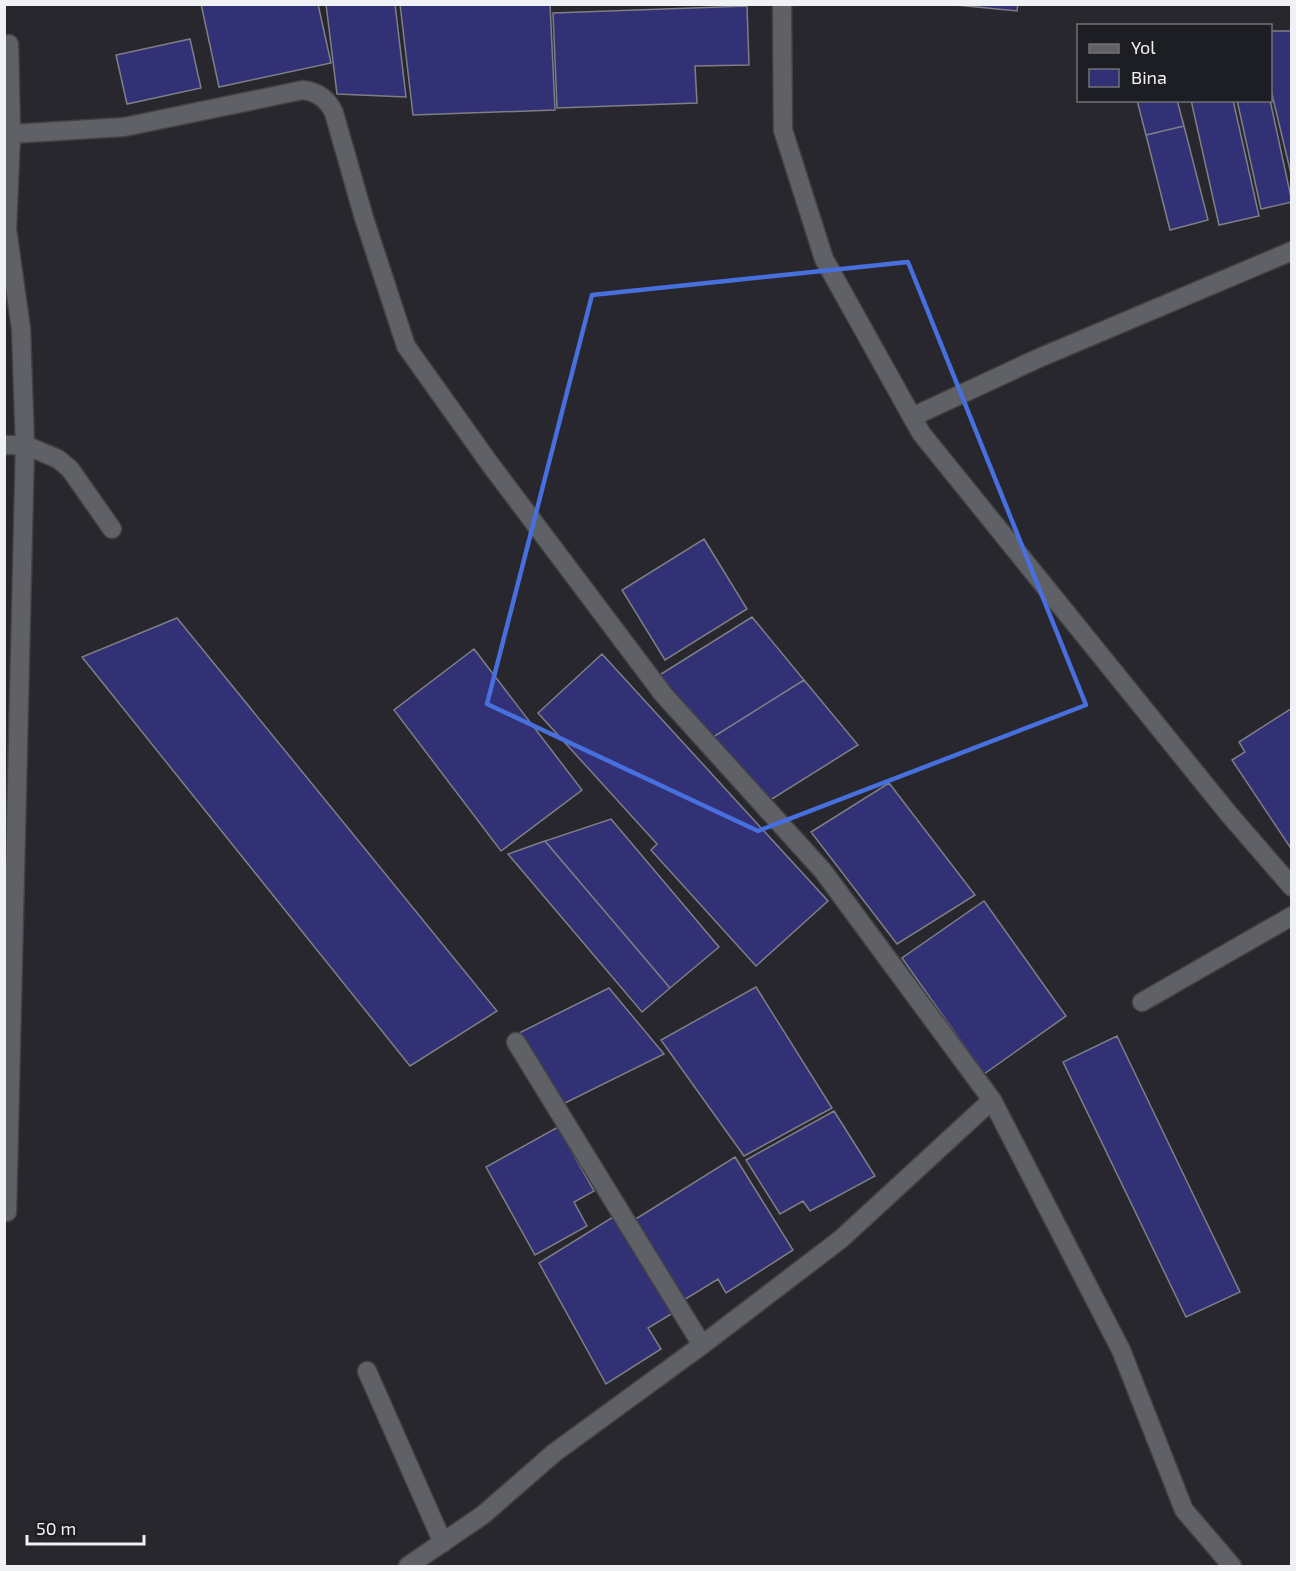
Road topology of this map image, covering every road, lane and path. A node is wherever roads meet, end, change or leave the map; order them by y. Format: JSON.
{"nodes":[{"id":1,"x":782,"y":4,"type":"edge"},
{"id":2,"x":9,"y":44,"type":"dead end"},
{"id":3,"x":11,"y":134,"type":"junction"},
{"id":4,"x":1292,"y":251,"type":"edge"},
{"id":5,"x":912,"y":417,"type":"junction"},
{"id":6,"x":11,"y":444,"type":"edge"},
{"id":7,"x":112,"y":529,"type":"dead end"},
{"id":8,"x":1292,"y":887,"type":"edge"},
{"id":9,"x":1292,"y":916,"type":"edge"},
{"id":10,"x":1142,"y":1002,"type":"dead end"},
{"id":11,"x":516,"y":1042,"type":"dead end"},
{"id":12,"x":8,"y":1044,"type":"edge"},
{"id":13,"x":992,"y":1100,"type":"junction"},
{"id":14,"x":7,"y":1212,"type":"dead end"},
{"id":15,"x":702,"y":1345,"type":"junction"},
{"id":16,"x":367,"y":1371,"type":"dead end"},
{"id":17,"x":443,"y":1543,"type":"junction"},
{"id":18,"x":408,"y":1566,"type":"edge"},
{"id":19,"x":1232,"y":1566,"type":"edge"}],
"edges":[{"from":1,"to":5,"type":"street"},
{"from":2,"to":3,"type":"street"},
{"from":3,"to":6,"type":"street"},
{"from":3,"to":13,"type":"street"},
{"from":4,"to":5,"type":"street"},
{"from":5,"to":8,"type":"street"},
{"from":6,"to":7,"type":"street"},
{"from":6,"to":12,"type":"street"},
{"from":9,"to":10,"type":"street"},
{"from":11,"to":15,"type":"street"},
{"from":12,"to":14,"type":"street"},
{"from":13,"to":15,"type":"street"},
{"from":13,"to":19,"type":"street"},
{"from":15,"to":17,"type":"street"},
{"from":16,"to":17,"type":"street"},
{"from":17,"to":18,"type":"street"}]}
